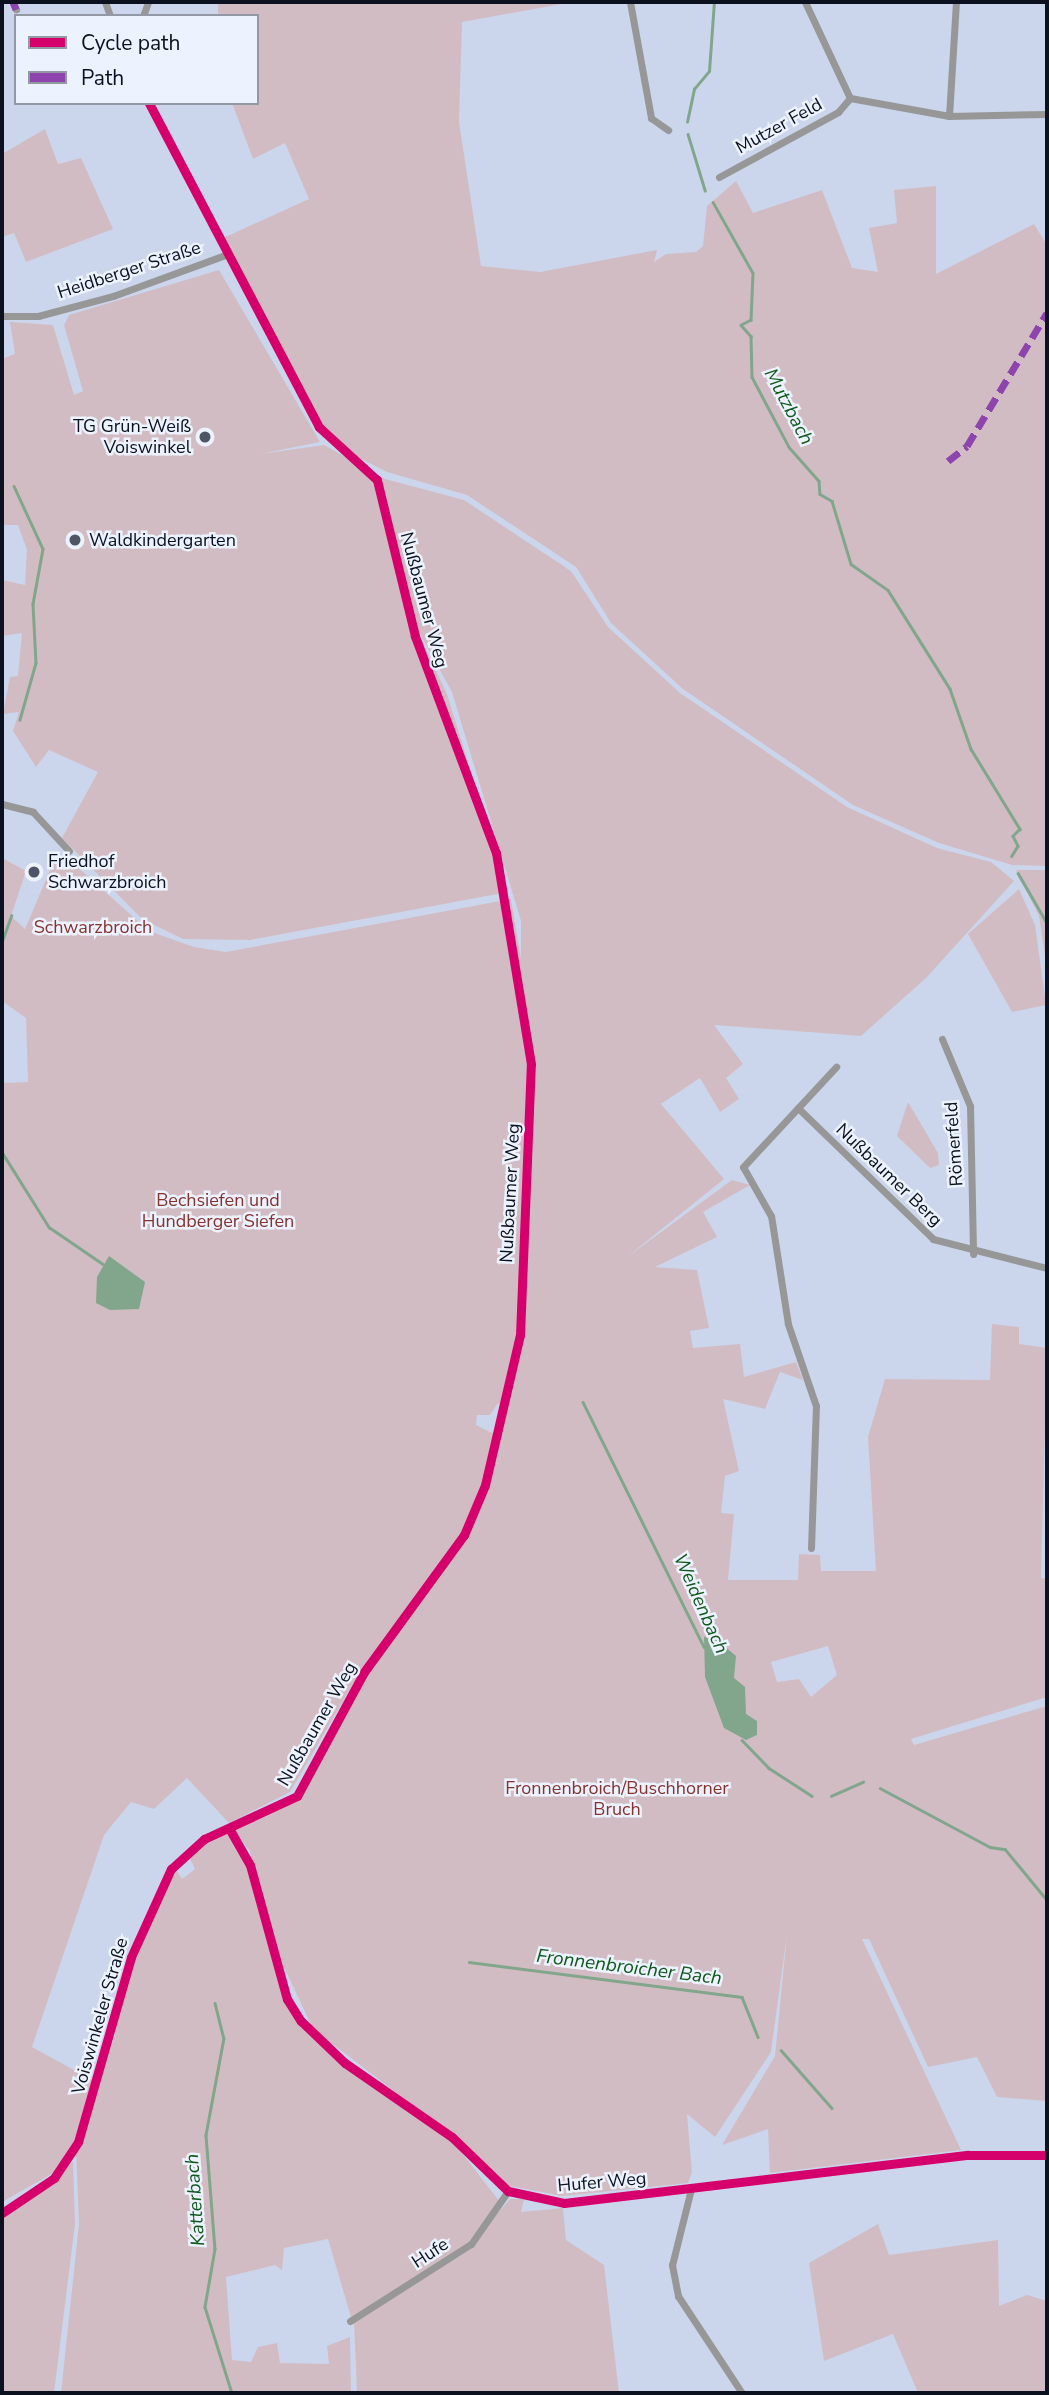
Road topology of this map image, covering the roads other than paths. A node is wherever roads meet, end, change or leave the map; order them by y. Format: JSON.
{"nodes":[{"id":1,"x":630,"y":2,"type":"edge"},
{"id":2,"x":805,"y":2,"type":"edge"},
{"id":3,"x":956,"y":2,"type":"edge"},
{"id":4,"x":850,"y":97,"type":"junction"},
{"id":5,"x":150,"y":105,"type":"edge"},
{"id":6,"x":1047,"y":114,"type":"edge"},
{"id":7,"x":949,"y":116,"type":"junction"},
{"id":8,"x":668,"y":130,"type":"dead end"},
{"id":9,"x":719,"y":177,"type":"dead end"},
{"id":10,"x":225,"y":255,"type":"junction"},
{"id":11,"x":2,"y":316,"type":"edge"},
{"id":12,"x":2,"y":804,"type":"edge"},
{"id":13,"x":69,"y":851,"type":"dead end"},
{"id":14,"x":942,"y":1039,"type":"dead end"},
{"id":15,"x":836,"y":1067,"type":"dead end"},
{"id":16,"x":798,"y":1108,"type":"junction"},
{"id":17,"x":973,"y":1254,"type":"junction"},
{"id":18,"x":1047,"y":1268,"type":"edge"},
{"id":19,"x":811,"y":1548,"type":"dead end"},
{"id":20,"x":229,"y":1830,"type":"junction"},
{"id":21,"x":1047,"y":2155,"type":"edge"},
{"id":22,"x":691,"y":2189,"type":"junction"},
{"id":23,"x":508,"y":2191,"type":"junction"},
{"id":24,"x":2,"y":2213,"type":"edge"},
{"id":25,"x":350,"y":2320,"type":"dead end"},
{"id":26,"x":742,"y":2393,"type":"edge"}],
"edges":[{"from":1,"to":8,"type":"street"},
{"from":2,"to":4,"type":"street"},
{"from":3,"to":7,"type":"street"},
{"from":4,"to":7,"type":"street"},
{"from":4,"to":9,"type":"street","name":"Mutzer Feld"},
{"from":5,"to":10,"type":"street"},
{"from":6,"to":7,"type":"street"},
{"from":10,"to":11,"type":"street","name":"Heidberger Straße"},
{"from":10,"to":20,"type":"street","name":"Nußbaumer Weg"},
{"from":12,"to":13,"type":"street"},
{"from":14,"to":17,"type":"street","name":"Römerfeld"},
{"from":15,"to":16,"type":"street"},
{"from":16,"to":17,"type":"street","name":"Nußbaumer Berg"},
{"from":16,"to":19,"type":"street"},
{"from":17,"to":18,"type":"street","name":"Nußbaumer Berg"},
{"from":20,"to":23,"type":"street"},
{"from":20,"to":24,"type":"street","name":"Voiswinkeler Straße"},
{"from":21,"to":22,"type":"street","name":"Hufer Weg"},
{"from":22,"to":23,"type":"street","name":"Hufer Weg"},
{"from":22,"to":26,"type":"street"},
{"from":23,"to":25,"type":"street","name":"Hufe"}]}
